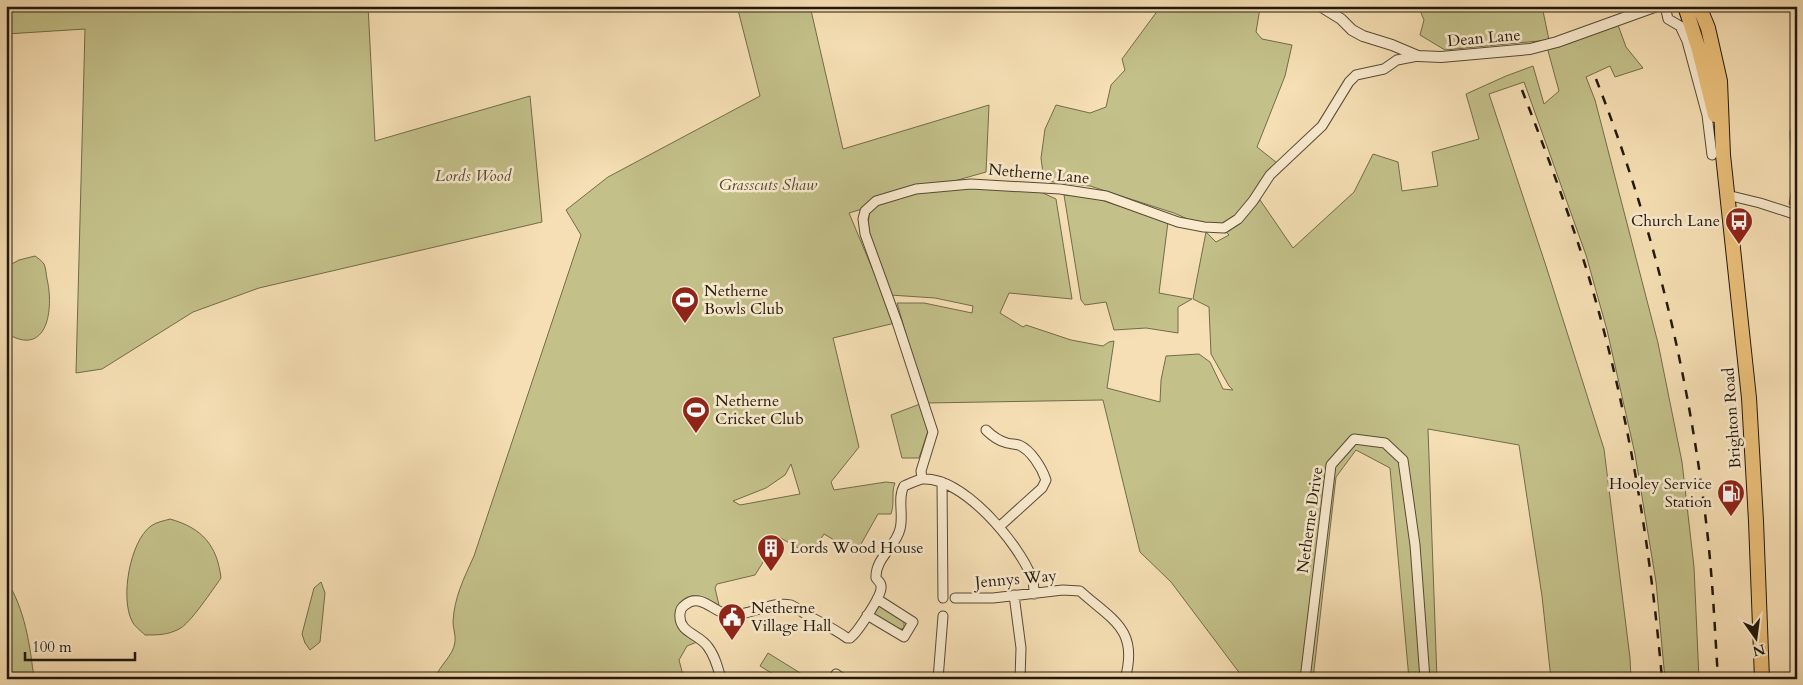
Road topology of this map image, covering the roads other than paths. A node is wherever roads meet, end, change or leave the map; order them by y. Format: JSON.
{"nodes":[{"id":1,"x":1320,"y":6,"type":"edge"},
{"id":2,"x":1657,"y":6,"type":"edge"},
{"id":3,"x":1665,"y":6,"type":"edge"},
{"id":4,"x":1685,"y":6,"type":"edge"},
{"id":5,"x":1699,"y":6,"type":"edge"},
{"id":6,"x":1418,"y":56,"type":"junction"},
{"id":7,"x":1697,"y":61,"type":"junction"},
{"id":8,"x":1718,"y":155,"type":"junction"},
{"id":9,"x":1727,"y":195,"type":"junction"},
{"id":10,"x":1797,"y":215,"type":"edge"},
{"id":11,"x":986,"y":430,"type":"dead end"},
{"id":12,"x":922,"y":479,"type":"junction"},
{"id":13,"x":942,"y":482,"type":"junction"},
{"id":14,"x":999,"y":527,"type":"junction"},
{"id":15,"x":1034,"y":594,"type":"junction"},
{"id":16,"x":1014,"y":595,"type":"junction"},
{"id":17,"x":944,"y":598,"type":"dead end"},
{"id":18,"x":955,"y":598,"type":"dead end"},
{"id":19,"x":877,"y":599,"type":"junction"},
{"id":20,"x":867,"y":615,"type":"junction"},
{"id":21,"x":943,"y":616,"type":"dead end"},
{"id":22,"x":720,"y":679,"type":"edge"},
{"id":23,"x":938,"y":679,"type":"edge"},
{"id":24,"x":1020,"y":679,"type":"edge"},
{"id":25,"x":1125,"y":679,"type":"edge"},
{"id":26,"x":1305,"y":679,"type":"edge"},
{"id":27,"x":1425,"y":679,"type":"edge"},
{"id":28,"x":1762,"y":679,"type":"edge"}],
"edges":[{"from":1,"to":6,"type":"street","name":"Dean Lane"},
{"from":2,"to":6,"type":"street","name":"Dean Lane"},
{"from":3,"to":7,"type":"street","name":"Brighton Road"},
{"from":4,"to":7,"type":"highway","name":"Brighton Road"},
{"from":5,"to":8,"type":"highway","name":"Brighton Road"},
{"from":6,"to":12,"type":"street","name":"Netherne Lane"},
{"from":7,"to":8,"type":"highway","name":"Brighton Road"},
{"from":8,"to":9,"type":"highway","name":"Brighton Road"},
{"from":9,"to":10,"type":"street"},
{"from":9,"to":28,"type":"highway","name":"Brighton Road"},
{"from":11,"to":14,"type":"street"},
{"from":12,"to":13,"type":"street"},
{"from":12,"to":19,"type":"street"},
{"from":13,"to":14,"type":"street"},
{"from":13,"to":17,"type":"street"},
{"from":14,"to":15,"type":"street"},
{"from":15,"to":16,"type":"street","name":"Jennys Way"},
{"from":15,"to":25,"type":"street","name":"Jennys Way"},
{"from":16,"to":18,"type":"street","name":"Jennys Way"},
{"from":16,"to":24,"type":"street"},
{"from":19,"to":20,"type":"street"},
{"from":19,"to":20,"type":"street"},
{"from":20,"to":22,"type":"street"},
{"from":21,"to":23,"type":"street"},
{"from":26,"to":27,"type":"street","name":"Netherne Drive"}]}
